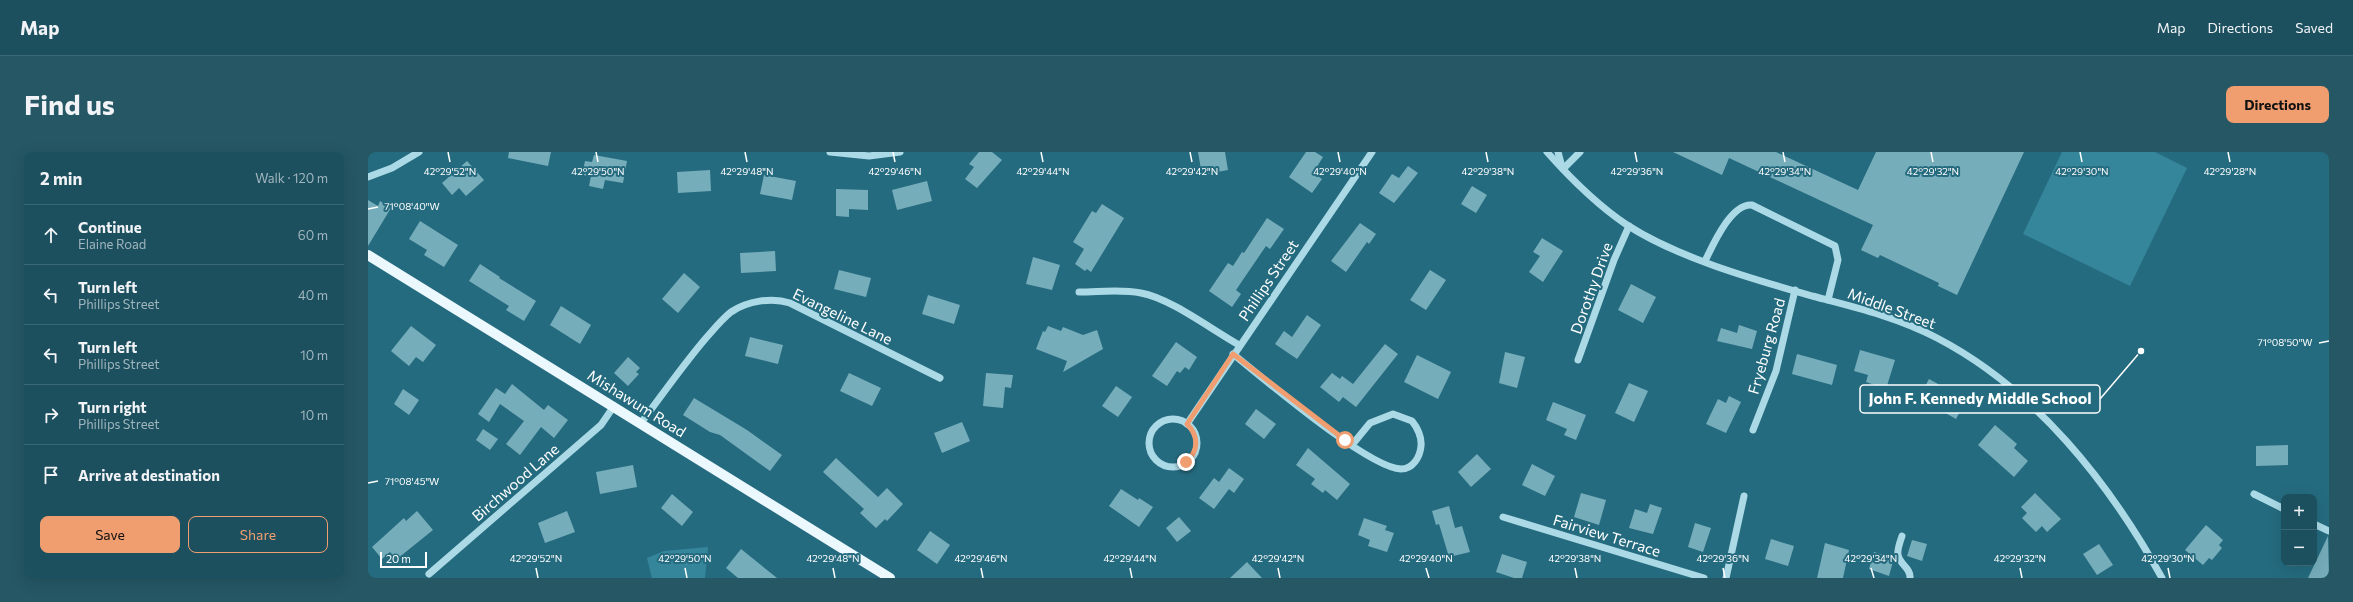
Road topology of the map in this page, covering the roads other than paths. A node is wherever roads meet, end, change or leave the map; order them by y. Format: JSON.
{"nodes":[{"id":1,"x":419,"y":152,"type":"edge"},
{"id":2,"x":830,"y":152,"type":"edge"},
{"id":3,"x":900,"y":152,"type":"edge"},
{"id":4,"x":1372,"y":152,"type":"edge"},
{"id":5,"x":1547,"y":152,"type":"edge"},
{"id":6,"x":1558,"y":152,"type":"edge"},
{"id":7,"x":1580,"y":152,"type":"edge"},
{"id":8,"x":1563,"y":169,"type":"junction"},
{"id":9,"x":368,"y":177,"type":"edge"},
{"id":10,"x":1629,"y":226,"type":"junction"},
{"id":11,"x":368,"y":255,"type":"edge"},
{"id":12,"x":1705,"y":261,"type":"junction"},
{"id":13,"x":1795,"y":290,"type":"junction"},
{"id":14,"x":1079,"y":292,"type":"dead end"},
{"id":15,"x":1828,"y":300,"type":"junction"},
{"id":16,"x":1239,"y":345,"type":"junction"},
{"id":17,"x":1233,"y":354,"type":"junction"},
{"id":18,"x":1578,"y":360,"type":"dead end"},
{"id":19,"x":940,"y":378,"type":"dead end"},
{"id":20,"x":614,"y":406,"type":"junction"},
{"id":21,"x":641,"y":423,"type":"junction"},
{"id":22,"x":1187,"y":424,"type":"junction"},
{"id":23,"x":1753,"y":430,"type":"dead end"},
{"id":24,"x":1352,"y":446,"type":"junction"},
{"id":25,"x":2254,"y":494,"type":"dead end"},
{"id":26,"x":1744,"y":496,"type":"dead end"},
{"id":27,"x":2281,"y":508,"type":"edge"},
{"id":28,"x":1503,"y":517,"type":"dead end"},
{"id":29,"x":2317,"y":525,"type":"edge"},
{"id":30,"x":2329,"y":531,"type":"edge"},
{"id":31,"x":1902,"y":536,"type":"dead end"},
{"id":32,"x":430,"y":574,"type":"dead end"},
{"id":33,"x":890,"y":578,"type":"edge"},
{"id":34,"x":1704,"y":578,"type":"edge"},
{"id":35,"x":1726,"y":578,"type":"edge"},
{"id":36,"x":1910,"y":578,"type":"edge"},
{"id":37,"x":2162,"y":578,"type":"edge"}],
"edges":[{"from":1,"to":9,"type":"street"},
{"from":2,"to":3,"type":"street"},
{"from":4,"to":16,"type":"street","name":"Phillips Street"},
{"from":5,"to":8,"type":"street","name":"Middle Street"},
{"from":6,"to":8,"type":"street"},
{"from":7,"to":8,"type":"street"},
{"from":8,"to":10,"type":"street","name":"Middle Street"},
{"from":10,"to":12,"type":"street","name":"Middle Street"},
{"from":10,"to":18,"type":"street","name":"Dorothy Drive"},
{"from":11,"to":20,"type":"main road","name":"Mishawum Road"},
{"from":12,"to":13,"type":"street","name":"Middle Street"},
{"from":12,"to":15,"type":"street"},
{"from":13,"to":15,"type":"street","name":"Middle Street"},
{"from":13,"to":23,"type":"street","name":"Fryeburg Road"},
{"from":14,"to":16,"type":"street"},
{"from":15,"to":37,"type":"street","name":"Middle Street"},
{"from":16,"to":17,"type":"street","name":"Phillips Street"},
{"from":17,"to":22,"type":"street","name":"Phillips Street"},
{"from":17,"to":24,"type":"street"},
{"from":19,"to":21,"type":"street","name":"Evangeline Lane"},
{"from":20,"to":21,"type":"main road","name":"Mishawum Road"},
{"from":20,"to":32,"type":"street","name":"Birchwood Lane"},
{"from":21,"to":33,"type":"main road","name":"Mishawum Road"},
{"from":22,"to":22,"type":"street"},
{"from":24,"to":24,"type":"street"},
{"from":25,"to":27,"type":"street"},
{"from":26,"to":35,"type":"street"},
{"from":28,"to":34,"type":"street","name":"Fairview Terrace"},
{"from":29,"to":30,"type":"street"},
{"from":31,"to":36,"type":"street"}]}
